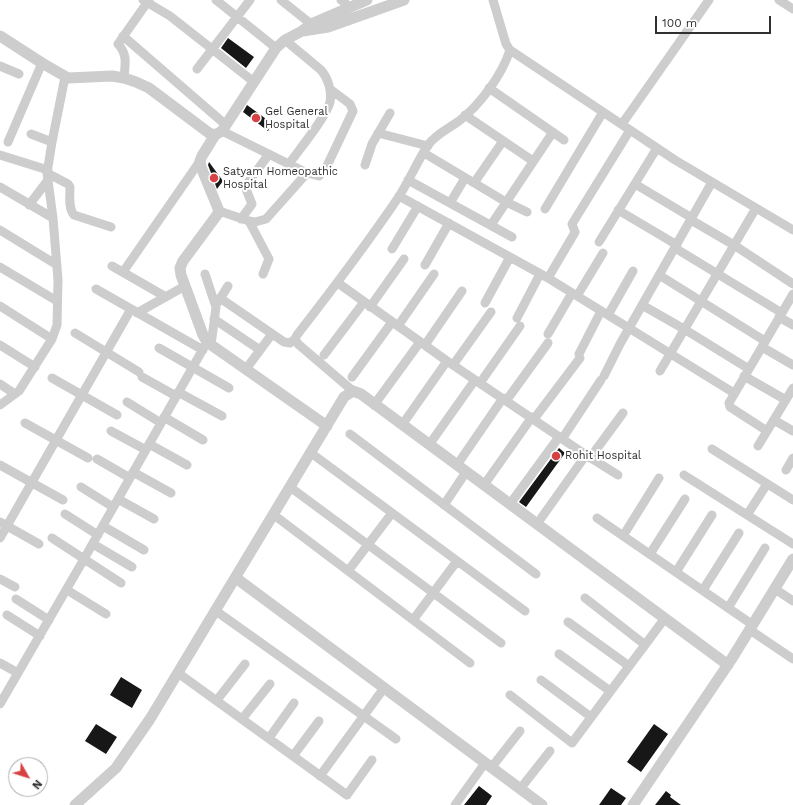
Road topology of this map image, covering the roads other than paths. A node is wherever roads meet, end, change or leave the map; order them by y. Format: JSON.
{"nodes":[{"id":1,"x":216,"y":0,"type":"edge"},
{"id":2,"x":250,"y":0,"type":"edge"},
{"id":3,"x":281,"y":0,"type":"edge"},
{"id":4,"x":367,"y":0,"type":"edge"},
{"id":5,"x":404,"y":0,"type":"edge"},
{"id":6,"x":493,"y":0,"type":"edge"},
{"id":7,"x":709,"y":0,"type":"edge"},
{"id":8,"x":779,"y":0,"type":"edge"},
{"id":9,"x":146,"y":1,"type":"edge"},
{"id":10,"x":346,"y":3,"type":"edge"},
{"id":11,"x":793,"y":9,"type":"edge"},
{"id":12,"x":237,"y":17,"type":"junction"},
{"id":13,"x":314,"y":27,"type":"junction"},
{"id":14,"x":0,"y":36,"type":"edge"},
{"id":15,"x":124,"y":36,"type":"junction"},
{"id":16,"x":285,"y":40,"type":"junction"},
{"id":17,"x":276,"y":48,"type":"junction"},
{"id":18,"x":212,"y":49,"type":"junction"},
{"id":19,"x":510,"y":50,"type":"junction"},
{"id":20,"x":42,"y":63,"type":"junction"},
{"id":21,"x":0,"y":66,"type":"edge"},
{"id":22,"x":197,"y":69,"type":"dead end"},
{"id":23,"x":20,"y":74,"type":"dead end"},
{"id":24,"x":67,"y":77,"type":"junction"},
{"id":25,"x":124,"y":78,"type":"junction"},
{"id":26,"x":254,"y":82,"type":"junction"},
{"id":27,"x":489,"y":88,"type":"junction"},
{"id":28,"x":330,"y":89,"type":"junction"},
{"id":29,"x":603,"y":112,"type":"junction"},
{"id":30,"x":390,"y":113,"type":"dead end"},
{"id":31,"x":465,"y":115,"type":"junction"},
{"id":32,"x":622,"y":124,"type":"junction"},
{"id":33,"x":221,"y":130,"type":"junction"},
{"id":34,"x":630,"y":130,"type":"junction"},
{"id":35,"x":553,"y":132,"type":"junction"},
{"id":36,"x":378,"y":133,"type":"junction"},
{"id":37,"x":31,"y":134,"type":"dead end"},
{"id":38,"x":564,"y":140,"type":"dead end"},
{"id":39,"x":503,"y":141,"type":"junction"},
{"id":40,"x":8,"y":142,"type":"dead end"},
{"id":41,"x":52,"y":142,"type":"junction"},
{"id":42,"x":657,"y":148,"type":"junction"},
{"id":43,"x":426,"y":149,"type":"junction"},
{"id":44,"x":269,"y":154,"type":"junction"},
{"id":45,"x":0,"y":155,"type":"edge"},
{"id":46,"x":200,"y":161,"type":"junction"},
{"id":47,"x":533,"y":162,"type":"junction"},
{"id":48,"x":289,"y":164,"type":"junction"},
{"id":49,"x":365,"y":165,"type":"dead end"},
{"id":50,"x":307,"y":173,"type":"junction"},
{"id":51,"x":50,"y":175,"type":"junction"},
{"id":52,"x":465,"y":178,"type":"junction"},
{"id":53,"x":408,"y":180,"type":"junction"},
{"id":54,"x":712,"y":182,"type":"junction"},
{"id":55,"x":474,"y":183,"type":"junction"},
{"id":56,"x":635,"y":184,"type":"junction"},
{"id":57,"x":1,"y":191,"type":"edge"},
{"id":58,"x":399,"y":196,"type":"junction"},
{"id":59,"x":506,"y":202,"type":"junction"},
{"id":60,"x":450,"y":203,"type":"junction"},
{"id":61,"x":30,"y":205,"type":"junction"},
{"id":62,"x":418,"y":206,"type":"junction"},
{"id":63,"x":756,"y":208,"type":"junction"},
{"id":64,"x":545,"y":209,"type":"dead end"},
{"id":65,"x":219,"y":210,"type":"junction"},
{"id":66,"x":618,"y":210,"type":"junction"},
{"id":67,"x":527,"y":212,"type":"dead end"},
{"id":68,"x":53,"y":218,"type":"junction"},
{"id":69,"x":691,"y":219,"type":"junction"},
{"id":70,"x":245,"y":220,"type":"junction"},
{"id":71,"x":448,"y":223,"type":"junction"},
{"id":72,"x":491,"y":225,"type":"junction"},
{"id":73,"x":111,"y":227,"type":"dead end"},
{"id":74,"x":0,"y":230,"type":"edge"},
{"id":75,"x":793,"y":230,"type":"edge"},
{"id":76,"x":512,"y":237,"type":"dead end"},
{"id":77,"x":599,"y":242,"type":"dead end"},
{"id":78,"x":734,"y":245,"type":"junction"},
{"id":79,"x":676,"y":246,"type":"junction"},
{"id":80,"x":392,"y":249,"type":"dead end"},
{"id":81,"x":603,"y":253,"type":"dead end"},
{"id":82,"x":510,"y":257,"type":"junction"},
{"id":83,"x":404,"y":259,"type":"dead end"},
{"id":84,"x":57,"y":265,"type":"junction"},
{"id":85,"x":425,"y":265,"type":"dead end"},
{"id":86,"x":112,"y":266,"type":"dead end"},
{"id":87,"x":0,"y":267,"type":"edge"},
{"id":88,"x":123,"y":272,"type":"junction"},
{"id":89,"x":633,"y":272,"type":"dead end"},
{"id":90,"x":205,"y":274,"type":"dead end"},
{"id":91,"x":264,"y":274,"type":"dead end"},
{"id":92,"x":434,"y":274,"type":"dead end"},
{"id":93,"x":540,"y":274,"type":"junction"},
{"id":94,"x":659,"y":275,"type":"junction"},
{"id":95,"x":717,"y":275,"type":"junction"},
{"id":96,"x":548,"y":278,"type":"junction"},
{"id":97,"x":338,"y":283,"type":"junction"},
{"id":98,"x":793,"y":284,"type":"edge"},
{"id":99,"x":185,"y":286,"type":"junction"},
{"id":100,"x":228,"y":286,"type":"dead end"},
{"id":101,"x":96,"y":289,"type":"dead end"},
{"id":102,"x":462,"y":291,"type":"dead end"},
{"id":103,"x":574,"y":294,"type":"junction"},
{"id":104,"x":793,"y":294,"type":"edge"},
{"id":105,"x":166,"y":297,"type":"junction"},
{"id":106,"x":220,"y":298,"type":"junction"},
{"id":107,"x":58,"y":301,"type":"junction"},
{"id":108,"x":701,"y":301,"type":"junction"},
{"id":109,"x":485,"y":303,"type":"dead end"},
{"id":110,"x":367,"y":305,"type":"junction"},
{"id":111,"x":642,"y":305,"type":"junction"},
{"id":112,"x":0,"y":306,"type":"edge"},
{"id":113,"x":216,"y":307,"type":"junction"},
{"id":114,"x":134,"y":311,"type":"junction"},
{"id":115,"x":491,"y":312,"type":"dead end"},
{"id":116,"x":605,"y":313,"type":"junction"},
{"id":117,"x":780,"y":315,"type":"junction"},
{"id":118,"x":214,"y":318,"type":"junction"},
{"id":119,"x":395,"y":324,"type":"junction"},
{"id":120,"x":793,"y":325,"type":"edge"},
{"id":121,"x":629,"y":328,"type":"junction"},
{"id":122,"x":684,"y":329,"type":"junction"},
{"id":123,"x":75,"y":333,"type":"dead end"},
{"id":124,"x":272,"y":334,"type":"junction"},
{"id":125,"x":295,"y":339,"type":"junction"},
{"id":126,"x":52,"y":340,"type":"junction"},
{"id":127,"x":422,"y":343,"type":"junction"},
{"id":128,"x":764,"y":344,"type":"junction"},
{"id":129,"x":0,"y":345,"type":"edge"},
{"id":130,"x":207,"y":346,"type":"junction"},
{"id":131,"x":159,"y":348,"type":"dead end"},
{"id":132,"x":260,"y":350,"type":"junction"},
{"id":133,"x":106,"y":352,"type":"junction"},
{"id":134,"x":670,"y":354,"type":"junction"},
{"id":135,"x":324,"y":355,"type":"dead end"},
{"id":136,"x":450,"y":363,"type":"junction"},
{"id":137,"x":793,"y":365,"type":"edge"},
{"id":138,"x":35,"y":367,"type":"junction"},
{"id":139,"x":193,"y":367,"type":"junction"},
{"id":140,"x":246,"y":369,"type":"junction"},
{"id":141,"x":660,"y":371,"type":"dead end"},
{"id":142,"x":747,"y":372,"type":"junction"},
{"id":143,"x":352,"y":377,"type":"dead end"},
{"id":144,"x":52,"y":378,"type":"dead end"},
{"id":145,"x":478,"y":381,"type":"junction"},
{"id":146,"x":0,"y":384,"type":"edge"},
{"id":147,"x":229,"y":388,"type":"dead end"},
{"id":148,"x":793,"y":388,"type":"edge"},
{"id":149,"x":353,"y":391,"type":"junction"},
{"id":150,"x":734,"y":393,"type":"junction"},
{"id":151,"x":15,"y":394,"type":"junction"},
{"id":152,"x":177,"y":394,"type":"junction"},
{"id":153,"x":81,"y":395,"type":"junction"},
{"id":154,"x":505,"y":400,"type":"junction"},
{"id":155,"x":786,"y":400,"type":"junction"},
{"id":156,"x":127,"y":402,"type":"dead end"},
{"id":157,"x":0,"y":405,"type":"edge"},
{"id":158,"x":374,"y":405,"type":"junction"},
{"id":159,"x":622,"y":413,"type":"dead end"},
{"id":160,"x":117,"y":416,"type":"dead end"},
{"id":161,"x":222,"y":416,"type":"dead end"},
{"id":162,"x":533,"y":418,"type":"junction"},
{"id":163,"x":163,"y":420,"type":"junction"},
{"id":164,"x":774,"y":420,"type":"junction"},
{"id":165,"x":25,"y":423,"type":"dead end"},
{"id":166,"x":402,"y":425,"type":"junction"},
{"id":167,"x":327,"y":426,"type":"junction"},
{"id":168,"x":111,"y":431,"type":"dead end"},
{"id":169,"x":767,"y":431,"type":"junction"},
{"id":170,"x":793,"y":431,"type":"edge"},
{"id":171,"x":350,"y":434,"type":"dead end"},
{"id":172,"x":561,"y":438,"type":"junction"},
{"id":173,"x":56,"y":440,"type":"junction"},
{"id":174,"x":203,"y":440,"type":"dead end"},
{"id":175,"x":429,"y":445,"type":"junction"},
{"id":176,"x":758,"y":446,"type":"dead end"},
{"id":177,"x":147,"y":447,"type":"junction"},
{"id":178,"x":712,"y":449,"type":"dead end"},
{"id":179,"x":311,"y":453,"type":"junction"},
{"id":180,"x":588,"y":457,"type":"junction"},
{"id":181,"x":793,"y":458,"type":"edge"},
{"id":182,"x":0,"y":465,"type":"edge"},
{"id":183,"x":187,"y":465,"type":"dead end"},
{"id":184,"x":457,"y":465,"type":"junction"},
{"id":185,"x":786,"y":470,"type":"dead end"},
{"id":186,"x":466,"y":472,"type":"junction"},
{"id":187,"x":131,"y":475,"type":"junction"},
{"id":188,"x":618,"y":475,"type":"dead end"},
{"id":189,"x":684,"y":475,"type":"dead end"},
{"id":190,"x":659,"y":478,"type":"dead end"},
{"id":191,"x":32,"y":482,"type":"junction"},
{"id":192,"x":767,"y":484,"type":"junction"},
{"id":193,"x":484,"y":485,"type":"junction"},
{"id":194,"x":81,"y":487,"type":"dead end"},
{"id":195,"x":290,"y":487,"type":"junction"},
{"id":196,"x":171,"y":494,"type":"dead end"},
{"id":197,"x":685,"y":499,"type":"dead end"},
{"id":198,"x":63,"y":500,"type":"dead end"},
{"id":199,"x":793,"y":500,"type":"edge"},
{"id":200,"x":116,"y":503,"type":"junction"},
{"id":201,"x":510,"y":504,"type":"junction"},
{"id":202,"x":444,"y":505,"type":"junction"},
{"id":203,"x":392,"y":513,"type":"junction"},
{"id":204,"x":65,"y":514,"type":"dead end"},
{"id":205,"x":274,"y":515,"type":"junction"},
{"id":206,"x":712,"y":515,"type":"dead end"},
{"id":207,"x":747,"y":515,"type":"junction"},
{"id":208,"x":597,"y":518,"type":"dead end"},
{"id":209,"x":154,"y":519,"type":"dead end"},
{"id":210,"x":3,"y":524,"type":"edge"},
{"id":211,"x":537,"y":524,"type":"junction"},
{"id":212,"x":103,"y":526,"type":"junction"},
{"id":213,"x":739,"y":533,"type":"dead end"},
{"id":214,"x":98,"y":535,"type":"junction"},
{"id":215,"x":623,"y":536,"type":"junction"},
{"id":216,"x":0,"y":538,"type":"edge"},
{"id":217,"x":52,"y":538,"type":"dead end"},
{"id":218,"x":39,"y":544,"type":"dead end"},
{"id":219,"x":93,"y":544,"type":"junction"},
{"id":220,"x":368,"y":544,"type":"junction"},
{"id":221,"x":793,"y":544,"type":"edge"},
{"id":222,"x":765,"y":548,"type":"dead end"},
{"id":223,"x":144,"y":550,"type":"dead end"},
{"id":224,"x":650,"y":554,"type":"junction"},
{"id":225,"x":84,"y":559,"type":"junction"},
{"id":226,"x":793,"y":559,"type":"edge"},
{"id":227,"x":457,"y":561,"type":"junction"},
{"id":228,"x":132,"y":567,"type":"dead end"},
{"id":229,"x":348,"y":571,"type":"junction"},
{"id":230,"x":676,"y":572,"type":"junction"},
{"id":231,"x":536,"y":574,"type":"dead end"},
{"id":232,"x":236,"y":578,"type":"junction"},
{"id":233,"x":0,"y":579,"type":"edge"},
{"id":234,"x":121,"y":583,"type":"dead end"},
{"id":235,"x":15,"y":587,"type":"dead end"},
{"id":236,"x":775,"y":589,"type":"junction"},
{"id":237,"x":67,"y":590,"type":"junction"},
{"id":238,"x":703,"y":590,"type":"junction"},
{"id":239,"x":434,"y":593,"type":"junction"},
{"id":240,"x":585,"y":598,"type":"dead end"},
{"id":241,"x":16,"y":599,"type":"dead end"},
{"id":242,"x":793,"y":601,"type":"edge"},
{"id":243,"x":728,"y":608,"type":"junction"},
{"id":244,"x":216,"y":611,"type":"junction"},
{"id":245,"x":525,"y":611,"type":"dead end"},
{"id":246,"x":106,"y":614,"type":"dead end"},
{"id":247,"x":7,"y":615,"type":"dead end"},
{"id":248,"x":665,"y":618,"type":"junction"},
{"id":249,"x":49,"y":620,"type":"junction"},
{"id":250,"x":413,"y":620,"type":"junction"},
{"id":251,"x":568,"y":622,"type":"dead end"},
{"id":252,"x":752,"y":628,"type":"junction"},
{"id":253,"x":40,"y":636,"type":"junction"},
{"id":254,"x":501,"y":643,"type":"dead end"},
{"id":255,"x":644,"y":644,"type":"junction"},
{"id":256,"x":559,"y":654,"type":"dead end"},
{"id":257,"x":793,"y":659,"type":"edge"},
{"id":258,"x":0,"y":663,"type":"edge"},
{"id":259,"x":470,"y":663,"type":"dead end"},
{"id":260,"x":245,"y":664,"type":"dead end"},
{"id":261,"x":728,"y":665,"type":"junction"},
{"id":262,"x":629,"y":666,"type":"junction"},
{"id":263,"x":18,"y":673,"type":"junction"},
{"id":264,"x":178,"y":673,"type":"junction"},
{"id":265,"x":541,"y":680,"type":"dead end"},
{"id":266,"x":270,"y":684,"type":"dead end"},
{"id":267,"x":4,"y":688,"type":"edge"},
{"id":268,"x":384,"y":688,"type":"junction"},
{"id":269,"x":610,"y":691,"type":"junction"},
{"id":270,"x":510,"y":695,"type":"dead end"},
{"id":271,"x":217,"y":700,"type":"junction"},
{"id":272,"x":294,"y":703,"type":"dead end"},
{"id":273,"x":0,"y":704,"type":"edge"},
{"id":274,"x":363,"y":716,"type":"junction"},
{"id":275,"x":591,"y":717,"type":"junction"},
{"id":276,"x":242,"y":719,"type":"junction"},
{"id":277,"x":319,"y":721,"type":"dead end"},
{"id":278,"x":520,"y":731,"type":"dead end"},
{"id":279,"x":268,"y":738,"type":"junction"},
{"id":280,"x":396,"y":739,"type":"dead end"},
{"id":281,"x":550,"y":751,"type":"dead end"},
{"id":282,"x":293,"y":756,"type":"junction"},
{"id":283,"x":372,"y":760,"type":"dead end"},
{"id":284,"x":488,"y":765,"type":"junction"},
{"id":285,"x":320,"y":776,"type":"junction"},
{"id":286,"x":520,"y":789,"type":"junction"},
{"id":287,"x":75,"y":805,"type":"edge"},
{"id":288,"x":455,"y":805,"type":"edge"},
{"id":289,"x":542,"y":805,"type":"edge"},
{"id":290,"x":633,"y":805,"type":"edge"}],
"edges":[{"from":1,"to":12,"type":"street"},
{"from":2,"to":12,"type":"street"},
{"from":3,"to":13,"type":"street"},
{"from":4,"to":10,"type":"street"},
{"from":5,"to":13,"type":"street"},
{"from":6,"to":19,"type":"street"},
{"from":7,"to":32,"type":"street"},
{"from":8,"to":11,"type":"street"},
{"from":9,"to":15,"type":"street"},
{"from":9,"to":18,"type":"street"},
{"from":10,"to":13,"type":"street"},
{"from":12,"to":17,"type":"street"},
{"from":12,"to":18,"type":"street"},
{"from":13,"to":16,"type":"street"},
{"from":14,"to":20,"type":"street"},
{"from":15,"to":25,"type":"street"},
{"from":15,"to":33,"type":"street"},
{"from":16,"to":17,"type":"street"},
{"from":16,"to":28,"type":"street"},
{"from":17,"to":26,"type":"street"},
{"from":18,"to":22,"type":"street"},
{"from":18,"to":26,"type":"street"},
{"from":19,"to":27,"type":"street"},
{"from":19,"to":29,"type":"street"},
{"from":20,"to":24,"type":"street"},
{"from":20,"to":40,"type":"street"},
{"from":21,"to":23,"type":"street"},
{"from":24,"to":25,"type":"street"},
{"from":24,"to":41,"type":"street"},
{"from":25,"to":33,"type":"street"},
{"from":26,"to":33,"type":"street"},
{"from":27,"to":31,"type":"street"},
{"from":27,"to":35,"type":"street"},
{"from":28,"to":48,"type":"street"},
{"from":28,"to":50,"type":"street"},
{"from":29,"to":32,"type":"street"},
{"from":29,"to":64,"type":"street"},
{"from":30,"to":36,"type":"street"},
{"from":31,"to":39,"type":"street"},
{"from":31,"to":43,"type":"street"},
{"from":32,"to":34,"type":"street"},
{"from":33,"to":44,"type":"street"},
{"from":33,"to":46,"type":"street"},
{"from":34,"to":42,"type":"street"},
{"from":34,"to":96,"type":"street"},
{"from":35,"to":38,"type":"street"},
{"from":35,"to":47,"type":"street"},
{"from":36,"to":43,"type":"street"},
{"from":36,"to":49,"type":"street"},
{"from":37,"to":41,"type":"street"},
{"from":39,"to":47,"type":"street"},
{"from":39,"to":55,"type":"street"},
{"from":41,"to":51,"type":"street"},
{"from":42,"to":54,"type":"street"},
{"from":42,"to":56,"type":"street"},
{"from":43,"to":52,"type":"street"},
{"from":43,"to":53,"type":"street"},
{"from":44,"to":48,"type":"street"},
{"from":44,"to":70,"type":"street"},
{"from":45,"to":51,"type":"street"},
{"from":46,"to":65,"type":"street"},
{"from":46,"to":88,"type":"street"},
{"from":47,"to":59,"type":"street"},
{"from":48,"to":50,"type":"street"},
{"from":50,"to":70,"type":"street"},
{"from":51,"to":61,"type":"street"},
{"from":51,"to":68,"type":"street"},
{"from":51,"to":73,"type":"street"},
{"from":52,"to":55,"type":"street"},
{"from":52,"to":60,"type":"street"},
{"from":53,"to":58,"type":"street"},
{"from":53,"to":60,"type":"street"},
{"from":54,"to":63,"type":"street"},
{"from":54,"to":69,"type":"street"},
{"from":55,"to":59,"type":"street"},
{"from":56,"to":66,"type":"street"},
{"from":56,"to":69,"type":"street"},
{"from":57,"to":61,"type":"street"},
{"from":58,"to":62,"type":"street"},
{"from":58,"to":97,"type":"street"},
{"from":59,"to":67,"type":"street"},
{"from":59,"to":72,"type":"street"},
{"from":60,"to":72,"type":"street"},
{"from":61,"to":68,"type":"street"},
{"from":62,"to":71,"type":"street"},
{"from":62,"to":80,"type":"street"},
{"from":63,"to":75,"type":"street"},
{"from":63,"to":78,"type":"street"},
{"from":65,"to":70,"type":"street"},
{"from":65,"to":99,"type":"street"},
{"from":66,"to":77,"type":"street"},
{"from":66,"to":79,"type":"street"},
{"from":68,"to":84,"type":"street"},
{"from":69,"to":78,"type":"street"},
{"from":69,"to":79,"type":"street"},
{"from":70,"to":91,"type":"street"},
{"from":71,"to":82,"type":"street"},
{"from":71,"to":85,"type":"street"},
{"from":72,"to":76,"type":"street"},
{"from":74,"to":84,"type":"street"},
{"from":78,"to":95,"type":"street"},
{"from":78,"to":98,"type":"street"},
{"from":79,"to":94,"type":"street"},
{"from":79,"to":95,"type":"street"},
{"from":81,"to":103,"type":"street"},
{"from":82,"to":93,"type":"street"},
{"from":82,"to":109,"type":"street"},
{"from":83,"to":110,"type":"street"},
{"from":84,"to":107,"type":"street"},
{"from":86,"to":88,"type":"street"},
{"from":87,"to":107,"type":"street"},
{"from":88,"to":105,"type":"street"},
{"from":89,"to":116,"type":"street"},
{"from":90,"to":113,"type":"street"},
{"from":92,"to":119,"type":"street"},
{"from":93,"to":96,"type":"street"},
{"from":93,"to":145,"type":"street"},
{"from":94,"to":108,"type":"street"},
{"from":94,"to":111,"type":"street"},
{"from":95,"to":108,"type":"street"},
{"from":95,"to":117,"type":"street"},
{"from":96,"to":103,"type":"street"},
{"from":97,"to":110,"type":"street"},
{"from":97,"to":125,"type":"street"},
{"from":99,"to":105,"type":"street"},
{"from":99,"to":130,"type":"street"},
{"from":100,"to":106,"type":"street"},
{"from":101,"to":114,"type":"street"},
{"from":102,"to":127,"type":"street"},
{"from":103,"to":116,"type":"street"},
{"from":103,"to":154,"type":"street"},
{"from":104,"to":117,"type":"street"},
{"from":105,"to":114,"type":"street"},
{"from":106,"to":113,"type":"street"},
{"from":106,"to":124,"type":"street"},
{"from":107,"to":126,"type":"street"},
{"from":108,"to":122,"type":"street"},
{"from":108,"to":128,"type":"street"},
{"from":110,"to":119,"type":"street"},
{"from":110,"to":135,"type":"street"},
{"from":111,"to":121,"type":"street"},
{"from":111,"to":122,"type":"street"},
{"from":112,"to":126,"type":"street"},
{"from":113,"to":118,"type":"street"},
{"from":114,"to":130,"type":"street"},
{"from":114,"to":133,"type":"street"},
{"from":115,"to":136,"type":"street"},
{"from":116,"to":121,"type":"street"},
{"from":116,"to":162,"type":"street"},
{"from":117,"to":120,"type":"street"},
{"from":117,"to":128,"type":"street"},
{"from":118,"to":130,"type":"street"},
{"from":118,"to":132,"type":"street"},
{"from":119,"to":127,"type":"street"},
{"from":119,"to":143,"type":"street"},
{"from":121,"to":134,"type":"street"},
{"from":121,"to":172,"type":"street"},
{"from":122,"to":134,"type":"street"},
{"from":122,"to":142,"type":"street"},
{"from":123,"to":133,"type":"street"},
{"from":124,"to":125,"type":"street"},
{"from":124,"to":132,"type":"street"},
{"from":125,"to":149,"type":"street"},
{"from":126,"to":138,"type":"street"},
{"from":127,"to":136,"type":"street"},
{"from":127,"to":158,"type":"street"},
{"from":128,"to":137,"type":"street"},
{"from":128,"to":142,"type":"street"},
{"from":129,"to":138,"type":"street"},
{"from":130,"to":139,"type":"street"},
{"from":130,"to":140,"type":"street"},
{"from":131,"to":139,"type":"street"},
{"from":132,"to":140,"type":"street"},
{"from":133,"to":152,"type":"street"},
{"from":133,"to":153,"type":"street"},
{"from":134,"to":141,"type":"street"},
{"from":134,"to":150,"type":"street"},
{"from":136,"to":145,"type":"street"},
{"from":136,"to":166,"type":"street"},
{"from":138,"to":151,"type":"street"},
{"from":139,"to":147,"type":"street"},
{"from":139,"to":152,"type":"street"},
{"from":140,"to":167,"type":"street"},
{"from":142,"to":150,"type":"street"},
{"from":142,"to":155,"type":"street"},
{"from":144,"to":153,"type":"street"},
{"from":145,"to":154,"type":"street"},
{"from":145,"to":175,"type":"street"},
{"from":146,"to":151,"type":"street"},
{"from":148,"to":155,"type":"street"},
{"from":149,"to":158,"type":"street"},
{"from":149,"to":167,"type":"street"},
{"from":150,"to":169,"type":"street"},
{"from":151,"to":157,"type":"street"},
{"from":152,"to":161,"type":"street"},
{"from":152,"to":163,"type":"street"},
{"from":153,"to":160,"type":"street"},
{"from":153,"to":173,"type":"street"},
{"from":154,"to":162,"type":"street"},
{"from":154,"to":184,"type":"street"},
{"from":155,"to":164,"type":"street"},
{"from":156,"to":163,"type":"street"},
{"from":158,"to":166,"type":"street"},
{"from":159,"to":180,"type":"street"},
{"from":162,"to":172,"type":"street"},
{"from":162,"to":193,"type":"street"},
{"from":163,"to":174,"type":"street"},
{"from":163,"to":177,"type":"street"},
{"from":164,"to":169,"type":"street"},
{"from":164,"to":170,"type":"street"},
{"from":165,"to":173,"type":"street"},
{"from":166,"to":175,"type":"street"},
{"from":167,"to":179,"type":"street"},
{"from":168,"to":177,"type":"street"},
{"from":169,"to":176,"type":"street"},
{"from":171,"to":202,"type":"street"},
{"from":172,"to":180,"type":"street"},
{"from":172,"to":201,"type":"street"},
{"from":173,"to":187,"type":"street"},
{"from":173,"to":191,"type":"street"},
{"from":175,"to":184,"type":"street"},
{"from":177,"to":183,"type":"street"},
{"from":177,"to":187,"type":"street"},
{"from":178,"to":192,"type":"street"},
{"from":179,"to":195,"type":"street"},
{"from":179,"to":203,"type":"street"},
{"from":180,"to":188,"type":"street"},
{"from":180,"to":211,"type":"street"},
{"from":181,"to":185,"type":"street"},
{"from":182,"to":191,"type":"street"},
{"from":184,"to":186,"type":"street"},
{"from":186,"to":193,"type":"street"},
{"from":186,"to":202,"type":"street"},
{"from":187,"to":196,"type":"street"},
{"from":187,"to":200,"type":"street"},
{"from":189,"to":207,"type":"street"},
{"from":190,"to":215,"type":"street"},
{"from":191,"to":198,"type":"street"},
{"from":191,"to":210,"type":"street"},
{"from":192,"to":199,"type":"street"},
{"from":192,"to":207,"type":"street"},
{"from":193,"to":201,"type":"street"},
{"from":194,"to":200,"type":"street"},
{"from":195,"to":205,"type":"street"},
{"from":195,"to":220,"type":"street"},
{"from":197,"to":224,"type":"street"},
{"from":200,"to":209,"type":"street"},
{"from":200,"to":212,"type":"street"},
{"from":201,"to":211,"type":"street"},
{"from":202,"to":231,"type":"street"},
{"from":203,"to":220,"type":"street"},
{"from":203,"to":227,"type":"street"},
{"from":204,"to":214,"type":"street"},
{"from":205,"to":229,"type":"street"},
{"from":205,"to":232,"type":"street"},
{"from":206,"to":230,"type":"street"},
{"from":207,"to":221,"type":"street"},
{"from":208,"to":215,"type":"street"},
{"from":210,"to":216,"type":"street"},
{"from":210,"to":218,"type":"street"},
{"from":211,"to":248,"type":"street"},
{"from":212,"to":214,"type":"street"},
{"from":212,"to":223,"type":"street"},
{"from":213,"to":238,"type":"street"},
{"from":214,"to":219,"type":"street"},
{"from":215,"to":224,"type":"street"},
{"from":217,"to":225,"type":"street"},
{"from":219,"to":225,"type":"street"},
{"from":219,"to":228,"type":"street"},
{"from":220,"to":229,"type":"street"},
{"from":220,"to":239,"type":"street"},
{"from":222,"to":243,"type":"street"},
{"from":224,"to":230,"type":"street"},
{"from":225,"to":234,"type":"street"},
{"from":225,"to":237,"type":"street"},
{"from":226,"to":236,"type":"street"},
{"from":227,"to":239,"type":"street"},
{"from":227,"to":245,"type":"street"},
{"from":229,"to":250,"type":"street"},
{"from":230,"to":238,"type":"street"},
{"from":232,"to":244,"type":"street"},
{"from":232,"to":268,"type":"street"},
{"from":233,"to":235,"type":"street"},
{"from":236,"to":242,"type":"street"},
{"from":236,"to":252,"type":"street"},
{"from":237,"to":246,"type":"street"},
{"from":237,"to":249,"type":"street"},
{"from":238,"to":243,"type":"street"},
{"from":239,"to":250,"type":"street"},
{"from":239,"to":254,"type":"street"},
{"from":240,"to":255,"type":"street"},
{"from":241,"to":249,"type":"street"},
{"from":243,"to":252,"type":"street"},
{"from":244,"to":264,"type":"street"},
{"from":244,"to":274,"type":"street"},
{"from":247,"to":253,"type":"street"},
{"from":248,"to":255,"type":"street"},
{"from":248,"to":261,"type":"street"},
{"from":249,"to":253,"type":"street"},
{"from":250,"to":259,"type":"street"},
{"from":251,"to":262,"type":"street"},
{"from":252,"to":257,"type":"street"},
{"from":252,"to":261,"type":"street"},
{"from":253,"to":263,"type":"street"},
{"from":255,"to":262,"type":"street"},
{"from":256,"to":269,"type":"street"},
{"from":258,"to":263,"type":"street"},
{"from":260,"to":271,"type":"street"},
{"from":261,"to":290,"type":"street"},
{"from":262,"to":269,"type":"street"},
{"from":263,"to":267,"type":"street"},
{"from":264,"to":271,"type":"street"},
{"from":264,"to":287,"type":"street"},
{"from":265,"to":275,"type":"street"},
{"from":266,"to":276,"type":"street"},
{"from":267,"to":273,"type":"street"},
{"from":268,"to":274,"type":"street"},
{"from":268,"to":284,"type":"street"},
{"from":269,"to":275,"type":"street"},
{"from":270,"to":275,"type":"street"},
{"from":271,"to":276,"type":"street"},
{"from":272,"to":279,"type":"street"},
{"from":274,"to":280,"type":"street"},
{"from":274,"to":285,"type":"street"},
{"from":276,"to":279,"type":"street"},
{"from":277,"to":282,"type":"street"},
{"from":278,"to":284,"type":"street"},
{"from":279,"to":282,"type":"street"},
{"from":281,"to":286,"type":"street"},
{"from":282,"to":285,"type":"street"},
{"from":283,"to":285,"type":"street"},
{"from":284,"to":286,"type":"street"},
{"from":284,"to":288,"type":"street"},
{"from":286,"to":289,"type":"street"}]}
